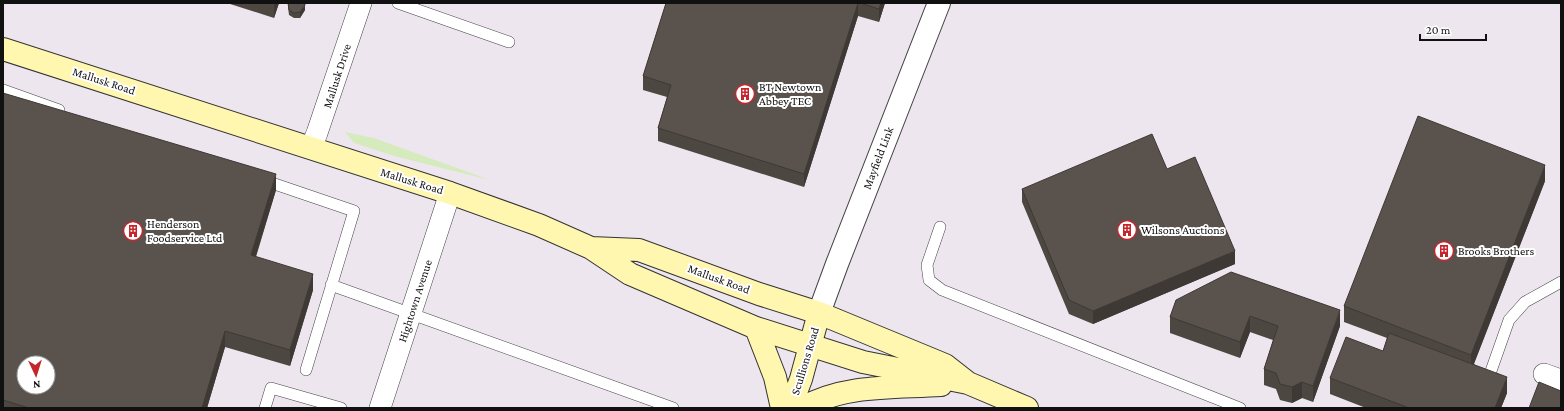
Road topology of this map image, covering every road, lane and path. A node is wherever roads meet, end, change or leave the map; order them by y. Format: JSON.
{"nodes":[{"id":1,"x":361,"y":3,"type":"edge"},
{"id":2,"x":398,"y":3,"type":"edge"},
{"id":3,"x":939,"y":3,"type":"edge"},
{"id":4,"x":509,"y":42,"type":"dead end"},
{"id":5,"x":3,"y":49,"type":"edge"},
{"id":6,"x":3,"y":90,"type":"edge"},
{"id":7,"x":71,"y":114,"type":"edge"},
{"id":8,"x":311,"y":148,"type":"junction"},
{"id":9,"x":250,"y":175,"type":"edge"},
{"id":10,"x":450,"y":193,"type":"junction"},
{"id":11,"x":940,"y":227,"type":"dead end"},
{"id":12,"x":591,"y":248,"type":"junction"},
{"id":13,"x":1561,"y":282,"type":"edge"},
{"id":14,"x":332,"y":285,"type":"junction"},
{"id":15,"x":412,"y":312,"type":"junction"},
{"id":16,"x":819,"y":313,"type":"junction"},
{"id":17,"x":756,"y":328,"type":"junction"},
{"id":18,"x":810,"y":346,"type":"junction"},
{"id":19,"x":306,"y":370,"type":"dead end"},
{"id":20,"x":1491,"y":371,"type":"edge"},
{"id":21,"x":968,"y":383,"type":"junction"},
{"id":22,"x":264,"y":408,"type":"edge"},
{"id":23,"x":341,"y":408,"type":"edge"},
{"id":24,"x":380,"y":408,"type":"edge"},
{"id":25,"x":673,"y":408,"type":"edge"},
{"id":26,"x":782,"y":408,"type":"edge"},
{"id":27,"x":790,"y":408,"type":"edge"},
{"id":28,"x":802,"y":408,"type":"edge"},
{"id":29,"x":1027,"y":408,"type":"edge"},
{"id":30,"x":1240,"y":408,"type":"edge"}],
"edges":[{"from":1,"to":8,"type":"street","name":"Mallusk Drive"},
{"from":2,"to":4,"type":"lane"},
{"from":3,"to":16,"type":"street","name":"Mayfield Link"},
{"from":5,"to":8,"type":"main road","name":"Mallusk Road"},
{"from":6,"to":7,"type":"lane"},
{"from":8,"to":10,"type":"main road","name":"Mallusk Road"},
{"from":9,"to":14,"type":"lane"},
{"from":10,"to":12,"type":"main road","name":"Mallusk Road"},
{"from":10,"to":15,"type":"street","name":"Hightown Avenue"},
{"from":11,"to":30,"type":"lane"},
{"from":12,"to":16,"type":"main road","name":"Mallusk Road"},
{"from":12,"to":17,"type":"main road"},
{"from":13,"to":20,"type":"lane"},
{"from":14,"to":15,"type":"lane"},
{"from":14,"to":19,"type":"lane"},
{"from":15,"to":24,"type":"street","name":"Hightown Avenue"},
{"from":15,"to":25,"type":"lane"},
{"from":16,"to":18,"type":"main road","name":"Scullions Road"},
{"from":16,"to":21,"type":"main road","name":"Mallusk Road"},
{"from":17,"to":18,"type":"main road"},
{"from":17,"to":26,"type":"main road"},
{"from":18,"to":21,"type":"main road"},
{"from":18,"to":27,"type":"main road","name":"Scullions Road"},
{"from":21,"to":28,"type":"main road"},
{"from":21,"to":29,"type":"main road"},
{"from":22,"to":23,"type":"lane"}]}
